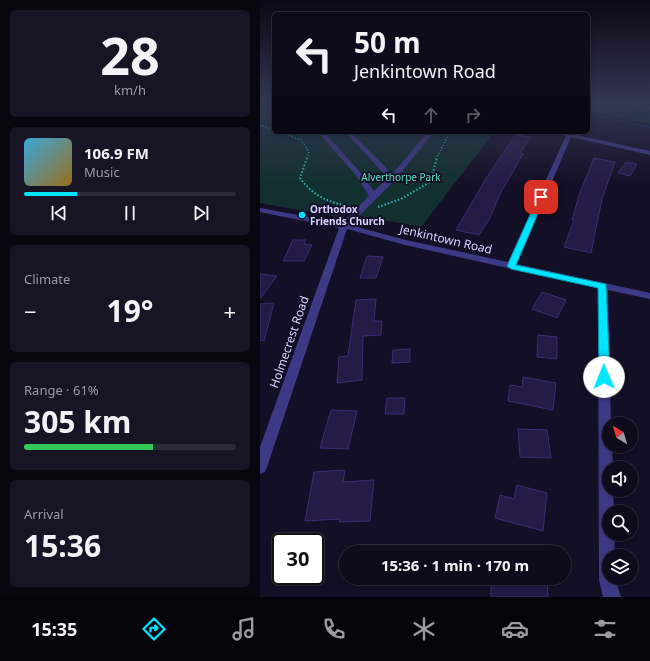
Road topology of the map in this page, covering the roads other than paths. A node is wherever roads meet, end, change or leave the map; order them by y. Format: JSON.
{"nodes":[{"id":1,"x":323,"y":134,"type":"edge"},
{"id":2,"x":350,"y":134,"type":"edge"},
{"id":3,"x":429,"y":134,"type":"edge"},
{"id":4,"x":565,"y":134,"type":"edge"},
{"id":5,"x":569,"y":135,"type":"junction"},
{"id":6,"x":650,"y":153,"type":"edge"},
{"id":7,"x":392,"y":178,"type":"junction"},
{"id":8,"x":374,"y":197,"type":"junction"},
{"id":9,"x":260,"y":210,"type":"edge"},
{"id":10,"x":344,"y":226,"type":"junction"},
{"id":11,"x":511,"y":266,"type":"junction"},
{"id":12,"x":603,"y":286,"type":"junction"},
{"id":13,"x":650,"y":296,"type":"edge"},
{"id":14,"x":260,"y":467,"type":"edge"},
{"id":15,"x":612,"y":597,"type":"edge"}],
"edges":[{"from":1,"to":8,"type":"street"},
{"from":2,"to":7,"type":"street"},
{"from":3,"to":7,"type":"street"},
{"from":4,"to":5,"type":"street"},
{"from":5,"to":6,"type":"street"},
{"from":5,"to":11,"type":"street"},
{"from":7,"to":8,"type":"street"},
{"from":8,"to":10,"type":"street"},
{"from":9,"to":10,"type":"street","name":"Jenkintown Road"},
{"from":10,"to":11,"type":"street","name":"Jenkintown Road"},
{"from":10,"to":14,"type":"street","name":"Holmecrest Road"},
{"from":11,"to":12,"type":"street","name":"Jenkintown Road"},
{"from":12,"to":13,"type":"street","name":"Jenkintown Road"},
{"from":12,"to":15,"type":"street"}]}
